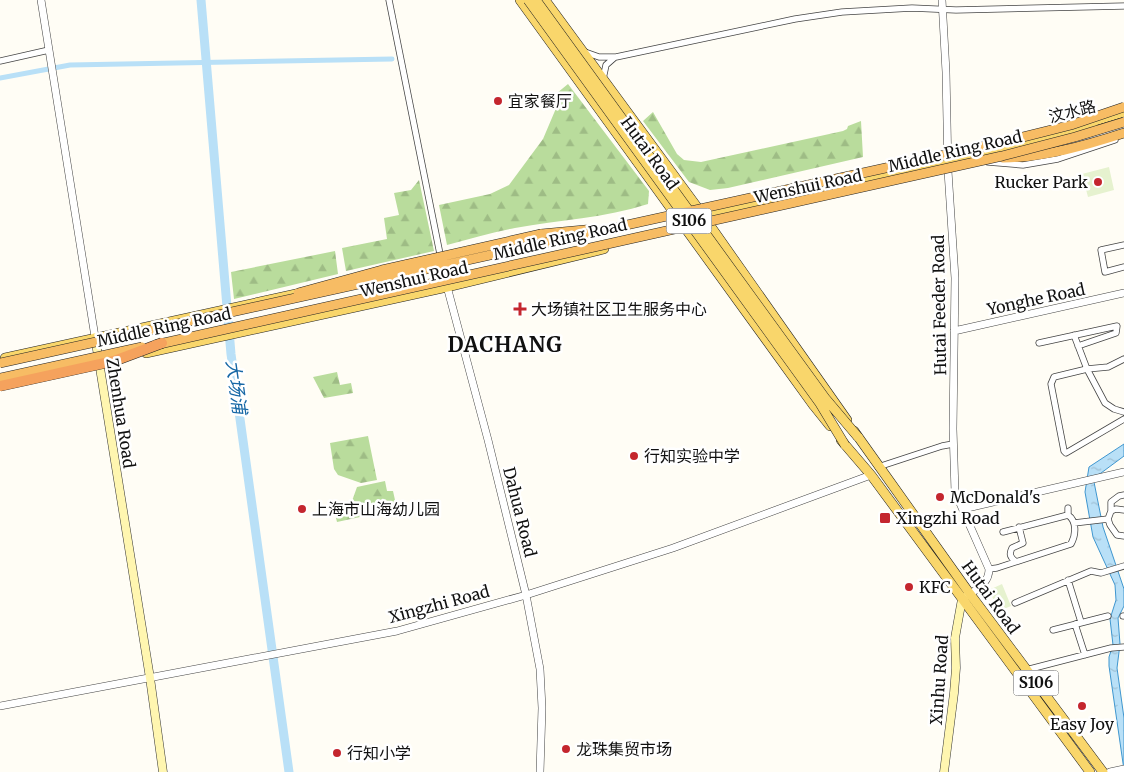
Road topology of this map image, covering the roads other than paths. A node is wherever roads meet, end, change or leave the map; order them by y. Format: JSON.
{"nodes":[{"id":1,"x":41,"y":0,"type":"edge"},
{"id":2,"x":389,"y":0,"type":"edge"},
{"id":3,"x":520,"y":0,"type":"edge"},
{"id":4,"x":528,"y":0,"type":"edge"},
{"id":5,"x":536,"y":0,"type":"edge"},
{"id":6,"x":545,"y":0,"type":"edge"},
{"id":7,"x":942,"y":0,"type":"edge"},
{"id":8,"x":1124,"y":6,"type":"edge"},
{"id":9,"x":942,"y":9,"type":"junction"},
{"id":10,"x":581,"y":49,"type":"junction"},
{"id":11,"x":49,"y":50,"type":"junction"},
{"id":12,"x":616,"y":57,"type":"junction"},
{"id":13,"x":0,"y":61,"type":"edge"},
{"id":14,"x":604,"y":80,"type":"junction"},
{"id":15,"x":1124,"y":106,"type":"edge"},
{"id":16,"x":1124,"y":112,"type":"edge"},
{"id":17,"x":1124,"y":117,"type":"edge"},
{"id":18,"x":1124,"y":123,"type":"edge"},
{"id":19,"x":1124,"y":135,"type":"edge"},
{"id":20,"x":1043,"y":139,"type":"junction"},
{"id":21,"x":1026,"y":153,"type":"junction"},
{"id":22,"x":1003,"y":158,"type":"junction"},
{"id":23,"x":948,"y":161,"type":"junction"},
{"id":24,"x":988,"y":162,"type":"junction"},
{"id":25,"x":855,"y":183,"type":"junction"},
{"id":26,"x":837,"y":195,"type":"junction"},
{"id":27,"x":771,"y":202,"type":"junction"},
{"id":28,"x":796,"y":204,"type":"junction"},
{"id":29,"x":675,"y":212,"type":"junction"},
{"id":30,"x":702,"y":215,"type":"junction"},
{"id":31,"x":603,"y":228,"type":"junction"},
{"id":32,"x":686,"y":229,"type":"junction"},
{"id":33,"x":1124,"y":245,"type":"edge"},
{"id":34,"x":442,"y":264,"type":"junction"},
{"id":35,"x":1124,"y":267,"type":"edge"},
{"id":36,"x":447,"y":287,"type":"junction"},
{"id":37,"x":1124,"y":293,"type":"edge"},
{"id":38,"x":234,"y":312,"type":"junction"},
{"id":39,"x":954,"y":331,"type":"junction"},
{"id":40,"x":1074,"y":335,"type":"junction"},
{"id":41,"x":95,"y":337,"type":"junction"},
{"id":42,"x":1040,"y":342,"type":"dead end"},
{"id":43,"x":162,"y":343,"type":"junction"},
{"id":44,"x":1078,"y":346,"type":"junction"},
{"id":45,"x":0,"y":359,"type":"edge"},
{"id":46,"x":1124,"y":359,"type":"edge"},
{"id":47,"x":0,"y":363,"type":"edge"},
{"id":48,"x":100,"y":363,"type":"junction"},
{"id":49,"x":1087,"y":369,"type":"junction"},
{"id":50,"x":0,"y":378,"type":"edge"},
{"id":51,"x":0,"y":384,"type":"edge"},
{"id":52,"x":1124,"y":412,"type":"edge"},
{"id":53,"x":1124,"y":419,"type":"edge"},
{"id":54,"x":858,"y":437,"type":"junction"},
{"id":55,"x":953,"y":444,"type":"junction"},
{"id":56,"x":845,"y":445,"type":"junction"},
{"id":57,"x":878,"y":467,"type":"junction"},
{"id":58,"x":1124,"y":472,"type":"edge"},
{"id":59,"x":871,"y":475,"type":"junction"},
{"id":60,"x":1124,"y":495,"type":"edge"},
{"id":61,"x":1068,"y":508,"type":"dead end"},
{"id":62,"x":963,"y":509,"type":"junction"},
{"id":63,"x":1124,"y":510,"type":"edge"},
{"id":64,"x":1111,"y":511,"type":"junction"},
{"id":65,"x":1068,"y":516,"type":"junction"},
{"id":66,"x":1106,"y":519,"type":"junction"},
{"id":67,"x":1074,"y":523,"type":"junction"},
{"id":68,"x":1019,"y":528,"type":"junction"},
{"id":69,"x":1003,"y":532,"type":"dead end"},
{"id":70,"x":1124,"y":536,"type":"edge"},
{"id":71,"x":1015,"y":561,"type":"junction"},
{"id":72,"x":1121,"y":567,"type":"edge"},
{"id":73,"x":990,"y":569,"type":"junction"},
{"id":74,"x":1068,"y":580,"type":"junction"},
{"id":75,"x":526,"y":595,"type":"junction"},
{"id":76,"x":966,"y":597,"type":"junction"},
{"id":77,"x":1015,"y":603,"type":"dead end"},
{"id":78,"x":1108,"y":616,"type":"dead end"},
{"id":79,"x":1078,"y":623,"type":"junction"},
{"id":80,"x":1053,"y":630,"type":"dead end"},
{"id":81,"x":1123,"y":647,"type":"edge"},
{"id":82,"x":1085,"y":655,"type":"junction"},
{"id":83,"x":1026,"y":670,"type":"junction"},
{"id":84,"x":150,"y":678,"type":"junction"},
{"id":85,"x":0,"y":706,"type":"edge"},
{"id":86,"x":1122,"y":769,"type":"edge"},
{"id":87,"x":163,"y":772,"type":"edge"},
{"id":88,"x":540,"y":772,"type":"edge"},
{"id":89,"x":944,"y":772,"type":"edge"},
{"id":90,"x":1090,"y":772,"type":"edge"},
{"id":91,"x":1102,"y":772,"type":"edge"},
{"id":92,"x":1110,"y":772,"type":"edge"}],
"edges":[{"from":1,"to":11,"type":"street","name":"Zhenhua Road"},
{"from":2,"to":34,"type":"street"},
{"from":3,"to":29,"type":"main road","name":"Hutai Road","number":"S106"},
{"from":4,"to":56,"type":"main road","name":"Hutai Road","number":"S106","bridge":true},
{"from":5,"to":54,"type":"main road","name":"Hutai Road","number":"S106","bridge":true},
{"from":6,"to":10,"type":"main road","name":"Hutai Road","number":"S106"},
{"from":7,"to":9,"type":"street","name":"Hutai Feeder Road"},
{"from":8,"to":9,"type":"street"},
{"from":9,"to":12,"type":"street"},
{"from":9,"to":23,"type":"street","name":"Hutai Feeder Road"},
{"from":10,"to":12,"type":"street"},
{"from":10,"to":14,"type":"main road","name":"Hutai Road","number":"S106"},
{"from":11,"to":13,"type":"street"},
{"from":11,"to":41,"type":"street","name":"Zhenhua Road"},
{"from":12,"to":14,"type":"street"},
{"from":14,"to":30,"type":"main road","name":"Hutai Road","number":"S106"},
{"from":15,"to":23,"type":"main road","name":"Wenshui Road"},
{"from":15,"to":38,"type":"highway","name":"Middle Ring Road","bridge":true},
{"from":16,"to":23,"type":"main road","name":"汶水路"},
{"from":17,"to":20,"type":"main road","name":"汶水路"},
{"from":18,"to":21,"type":"main road","name":"Wenshui Road"},
{"from":18,"to":43,"type":"highway","name":"Middle Ring Road","bridge":true},
{"from":19,"to":22,"type":"highway"},
{"from":19,"to":24,"type":"street"},
{"from":20,"to":21,"type":"main road"},
{"from":20,"to":23,"type":"main road","name":"汶水路"},
{"from":21,"to":22,"type":"main road","name":"Wenshui Road"},
{"from":22,"to":24,"type":"main road","name":"Wenshui Road"},
{"from":23,"to":24,"type":"main road","name":"Wenshui Road"},
{"from":23,"to":25,"type":"main road","name":"汶水路"},
{"from":23,"to":26,"type":"main road","name":"Wenshui Road"},
{"from":23,"to":30,"type":"main road","name":"Wenshui Road"},
{"from":23,"to":39,"type":"street","name":"Hutai Feeder Road"},
{"from":25,"to":26,"type":"main road"},
{"from":25,"to":27,"type":"main road","name":"汶水路"},
{"from":26,"to":28,"type":"main road","name":"Wenshui Road"},
{"from":27,"to":28,"type":"main road"},
{"from":27,"to":30,"type":"main road","name":"汶水路"},
{"from":28,"to":30,"type":"main road","name":"Wenshui Road"},
{"from":29,"to":30,"type":"main road","name":"汶水路"},
{"from":29,"to":31,"type":"main road","name":"Wenshui Road"},
{"from":29,"to":32,"type":"main road","name":"Hutai Road","number":"S106"},
{"from":30,"to":32,"type":"main road","name":"Wenshui Road"},
{"from":30,"to":54,"type":"main road","name":"Hutai Road","number":"S106"},
{"from":31,"to":34,"type":"main road","name":"Wenshui Road"},
{"from":31,"to":38,"type":"highway","bridge":true},
{"from":32,"to":36,"type":"main road","name":"Wenshui Road"},
{"from":32,"to":56,"type":"main road","name":"Hutai Road","number":"S106"},
{"from":33,"to":35,"type":"street"},
{"from":34,"to":36,"type":"street","name":"Dahua Road"},
{"from":34,"to":41,"type":"main road","name":"Wenshui Road"},
{"from":36,"to":48,"type":"main road","name":"Wenshui Road"},
{"from":36,"to":75,"type":"street","name":"Dahua Road"},
{"from":37,"to":39,"type":"street","name":"Yonghe Road"},
{"from":38,"to":47,"type":"highway","name":"Middle Ring Road","bridge":true},
{"from":39,"to":55,"type":"street","name":"Hutai Feeder Road"},
{"from":40,"to":42,"type":"street"},
{"from":40,"to":44,"type":"street"},
{"from":40,"to":44,"type":"street"},
{"from":41,"to":45,"type":"main road","name":"Wenshui Road"},
{"from":41,"to":48,"type":"main road","name":"Zhenhua Road"},
{"from":43,"to":50,"type":"highway","name":"Middle Ring Road","bridge":true},
{"from":43,"to":51,"type":"highway","bridge":true},
{"from":44,"to":49,"type":"street"},
{"from":46,"to":49,"type":"street"},
{"from":48,"to":51,"type":"main road","name":"Wenshui Road"},
{"from":48,"to":84,"type":"main road","name":"Zhenhua Road"},
{"from":49,"to":52,"type":"street"},
{"from":49,"to":53,"type":"street"},
{"from":54,"to":57,"type":"main road","name":"Hutai Road","number":"S106"},
{"from":55,"to":57,"type":"street"},
{"from":55,"to":62,"type":"street","name":"Hutai Feeder Road"},
{"from":56,"to":59,"type":"main road","name":"Hutai Road","number":"S106"},
{"from":57,"to":76,"type":"main road","name":"Hutai Road","number":"S106"},
{"from":58,"to":62,"type":"street"},
{"from":59,"to":75,"type":"street","name":"Xingzhi Road"},
{"from":59,"to":76,"type":"main road","name":"Hutai Road","number":"S106"},
{"from":60,"to":64,"type":"street"},
{"from":61,"to":65,"type":"street"},
{"from":62,"to":73,"type":"street","name":"Hutai Feeder Road"},
{"from":63,"to":64,"type":"street"},
{"from":64,"to":66,"type":"street"},
{"from":65,"to":67,"type":"street"},
{"from":65,"to":68,"type":"street"},
{"from":66,"to":67,"type":"street"},
{"from":66,"to":70,"type":"street"},
{"from":67,"to":71,"type":"street"},
{"from":68,"to":69,"type":"street"},
{"from":68,"to":71,"type":"street"},
{"from":71,"to":73,"type":"street"},
{"from":72,"to":74,"type":"street"},
{"from":73,"to":76,"type":"street"},
{"from":74,"to":77,"type":"street"},
{"from":74,"to":79,"type":"street"},
{"from":75,"to":84,"type":"street","name":"Xingzhi Road"},
{"from":75,"to":88,"type":"street","name":"Dahua Road"},
{"from":76,"to":83,"type":"main road","name":"Hutai Road","number":"S106"},
{"from":76,"to":89,"type":"main road","name":"Xinhu Road"},
{"from":76,"to":90,"type":"main road","name":"Hutai Road","number":"S106"},
{"from":78,"to":79,"type":"street"},
{"from":79,"to":80,"type":"street"},
{"from":79,"to":82,"type":"street"},
{"from":81,"to":82,"type":"street"},
{"from":82,"to":83,"type":"street"},
{"from":83,"to":91,"type":"main road","name":"Hutai Road","number":"S106"},
{"from":84,"to":85,"type":"street","name":"Xingzhi Road"},
{"from":84,"to":87,"type":"main road","name":"Zhenhua Road"},
{"from":86,"to":92,"type":"street"}]}
